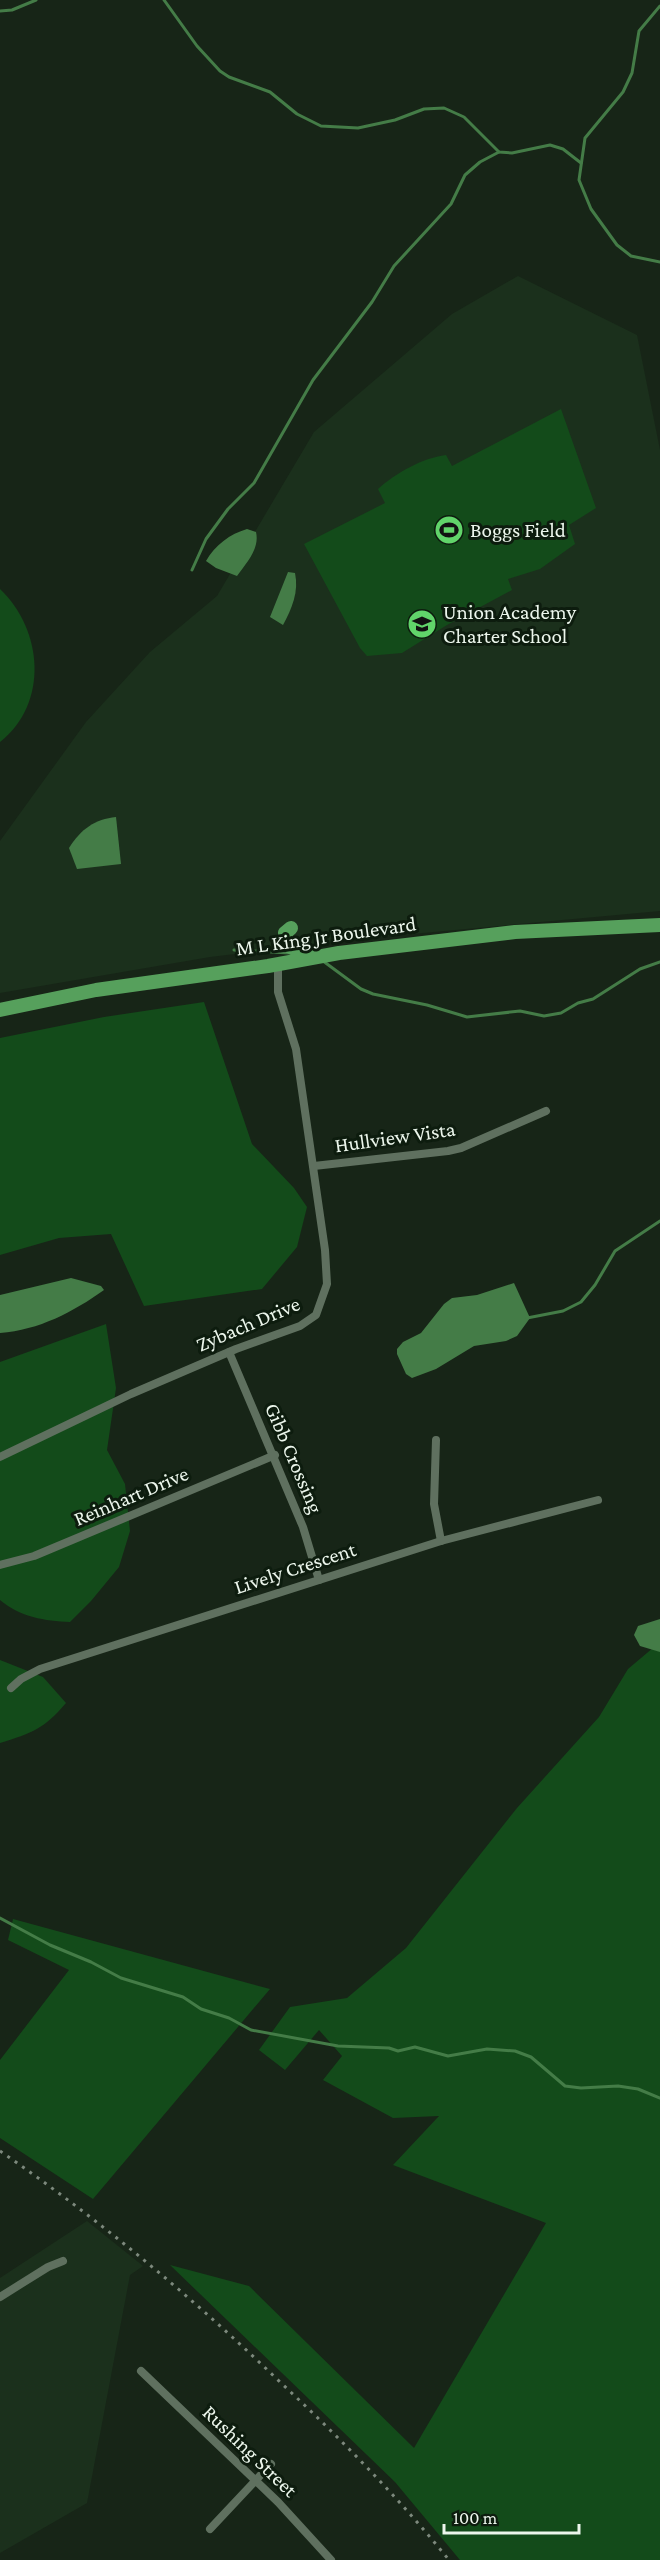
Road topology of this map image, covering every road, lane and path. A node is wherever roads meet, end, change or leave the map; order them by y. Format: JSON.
{"nodes":[{"id":1,"x":660,"y":925,"type":"edge"},
{"id":2,"x":291,"y":928,"type":"dead end"},
{"id":3,"x":515,"y":932,"type":"junction"},
{"id":4,"x":278,"y":964,"type":"junction"},
{"id":5,"x":0,"y":1010,"type":"edge"},
{"id":6,"x":546,"y":1111,"type":"dead end"},
{"id":7,"x":314,"y":1166,"type":"junction"},
{"id":8,"x":229,"y":1352,"type":"junction"},
{"id":9,"x":436,"y":1440,"type":"dead end"},
{"id":10,"x":275,"y":1455,"type":"junction"},
{"id":11,"x":0,"y":1458,"type":"edge"},
{"id":12,"x":598,"y":1500,"type":"dead end"},
{"id":13,"x":441,"y":1540,"type":"junction"},
{"id":14,"x":0,"y":1565,"type":"edge"},
{"id":15,"x":319,"y":1580,"type":"junction"},
{"id":16,"x":10,"y":1688,"type":"dead end"},
{"id":17,"x":63,"y":2262,"type":"dead end"},
{"id":18,"x":0,"y":2297,"type":"edge"},
{"id":19,"x":141,"y":2371,"type":"dead end"},
{"id":20,"x":271,"y":2464,"type":"dead end"},
{"id":21,"x":256,"y":2480,"type":"junction"},
{"id":22,"x":210,"y":2529,"type":"dead end"},
{"id":23,"x":331,"y":2560,"type":"edge"}],
"edges":[{"from":1,"to":3,"type":"main road","name":"M L King Jr Boulevard"},
{"from":2,"to":3,"type":"main road"},
{"from":3,"to":4,"type":"main road","name":"M L King Jr Boulevard"},
{"from":4,"to":5,"type":"main road","name":"M L King Jr Boulevard"},
{"from":4,"to":7,"type":"street","name":"Zybach Drive"},
{"from":6,"to":7,"type":"street","name":"Hullview Vista"},
{"from":7,"to":8,"type":"street","name":"Zybach Drive"},
{"from":8,"to":10,"type":"street","name":"Gibb Crossing"},
{"from":8,"to":11,"type":"street","name":"Zybach Drive"},
{"from":9,"to":13,"type":"street"},
{"from":10,"to":14,"type":"street","name":"Reinhart Drive"},
{"from":10,"to":15,"type":"street","name":"Gibb Crossing"},
{"from":12,"to":13,"type":"street","name":"Lively Crescent"},
{"from":13,"to":15,"type":"street","name":"Lively Crescent"},
{"from":15,"to":16,"type":"street","name":"Lively Crescent"},
{"from":17,"to":18,"type":"street"},
{"from":19,"to":21,"type":"street","name":"Rushing Street"},
{"from":20,"to":21,"type":"street"},
{"from":21,"to":22,"type":"street"},
{"from":21,"to":23,"type":"street","name":"Rushing Street"}]}
